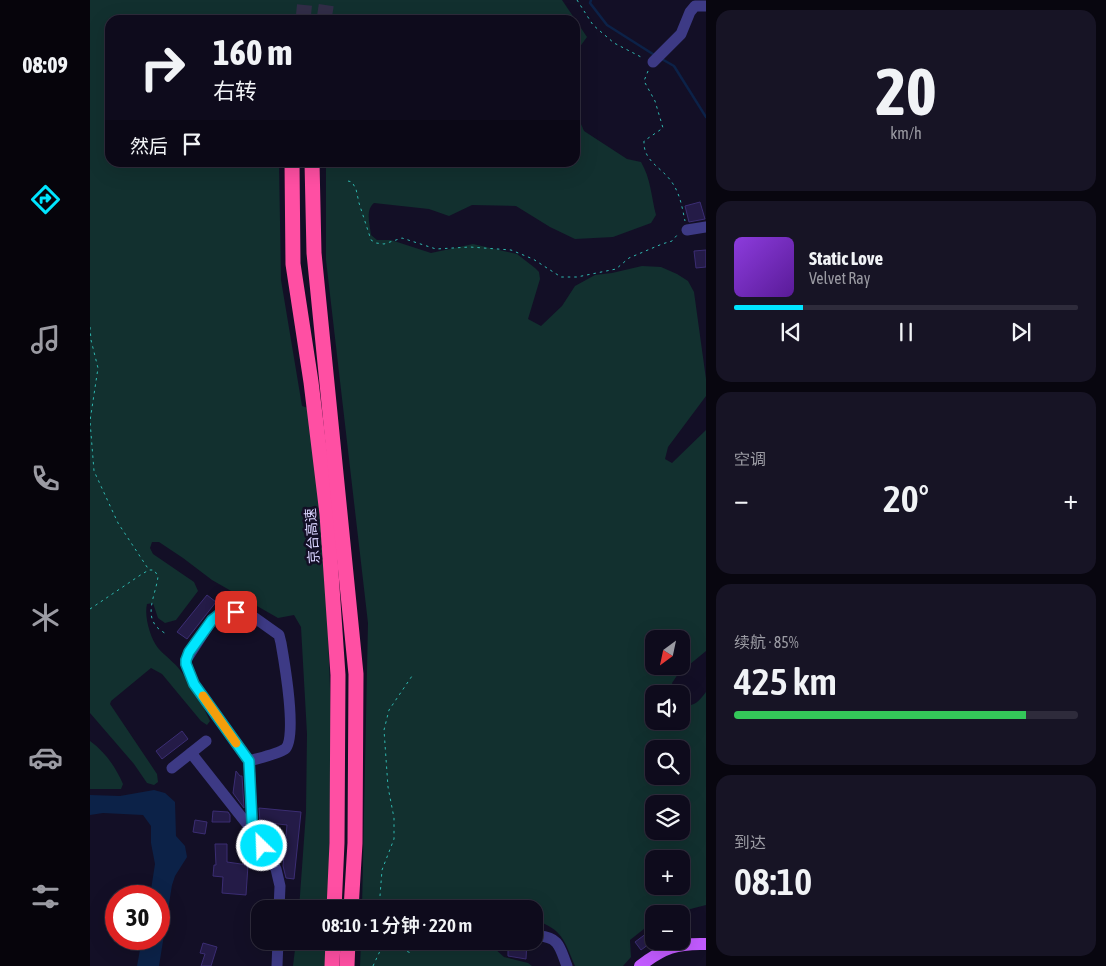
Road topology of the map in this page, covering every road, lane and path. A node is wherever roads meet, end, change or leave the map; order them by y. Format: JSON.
{"nodes":[{"id":1,"x":577,"y":0,"type":"edge"},
{"id":2,"x":706,"y":6,"type":"edge"},
{"id":3,"x":653,"y":62,"type":"junction"},
{"id":4,"x":292,"y":167,"type":"edge"},
{"id":5,"x":312,"y":167,"type":"edge"},
{"id":6,"x":348,"y":181,"type":"dead end"},
{"id":7,"x":706,"y":227,"type":"edge"},
{"id":8,"x":687,"y":230,"type":"junction"},
{"id":9,"x":90,"y":327,"type":"edge"},
{"id":10,"x":149,"y":570,"type":"junction"},
{"id":11,"x":90,"y":609,"type":"edge"},
{"id":12,"x":166,"y":634,"type":"dead end"},
{"id":13,"x":412,"y":676,"type":"dead end"},
{"id":14,"x":206,"y":742,"type":"dead end"},
{"id":15,"x":191,"y":753,"type":"junction"},
{"id":16,"x":249,"y":761,"type":"junction"},
{"id":17,"x":172,"y":768,"type":"dead end"},
{"id":18,"x":255,"y":834,"type":"junction"},
{"id":19,"x":279,"y":900,"type":"edge"},
{"id":20,"x":334,"y":900,"type":"edge"},
{"id":21,"x":351,"y":900,"type":"edge"},
{"id":22,"x":380,"y":900,"type":"edge"},
{"id":23,"x":543,"y":937,"type":"edge"},
{"id":24,"x":706,"y":944,"type":"edge"},
{"id":25,"x":278,"y":950,"type":"edge"},
{"id":26,"x":333,"y":950,"type":"edge"},
{"id":27,"x":348,"y":950,"type":"edge"},
{"id":28,"x":381,"y":950,"type":"edge"},
{"id":29,"x":277,"y":966,"type":"edge"},
{"id":30,"x":332,"y":966,"type":"edge"},
{"id":31,"x":347,"y":966,"type":"edge"},
{"id":32,"x":372,"y":966,"type":"edge"},
{"id":33,"x":567,"y":966,"type":"edge"},
{"id":34,"x":640,"y":966,"type":"edge"}],
"edges":[{"from":1,"to":3,"type":"path"},
{"from":2,"to":3,"type":"street"},
{"from":3,"to":8,"type":"path"},
{"from":4,"to":20,"type":"highway","name":"京台高速"},
{"from":5,"to":21,"type":"highway"},
{"from":6,"to":8,"type":"path"},
{"from":7,"to":8,"type":"street"},
{"from":9,"to":10,"type":"path"},
{"from":10,"to":11,"type":"path"},
{"from":10,"to":12,"type":"path"},
{"from":13,"to":22,"type":"path"},
{"from":14,"to":15,"type":"street"},
{"from":15,"to":17,"type":"street"},
{"from":15,"to":18,"type":"street"},
{"from":16,"to":16,"type":"street"},
{"from":16,"to":18,"type":"street"},
{"from":18,"to":19,"type":"street"},
{"from":23,"to":33,"type":"street"},
{"from":24,"to":34,"type":"main road"},
{"from":25,"to":29,"type":"street"},
{"from":26,"to":30,"type":"highway"},
{"from":27,"to":31,"type":"highway"},
{"from":28,"to":32,"type":"path"}]}
